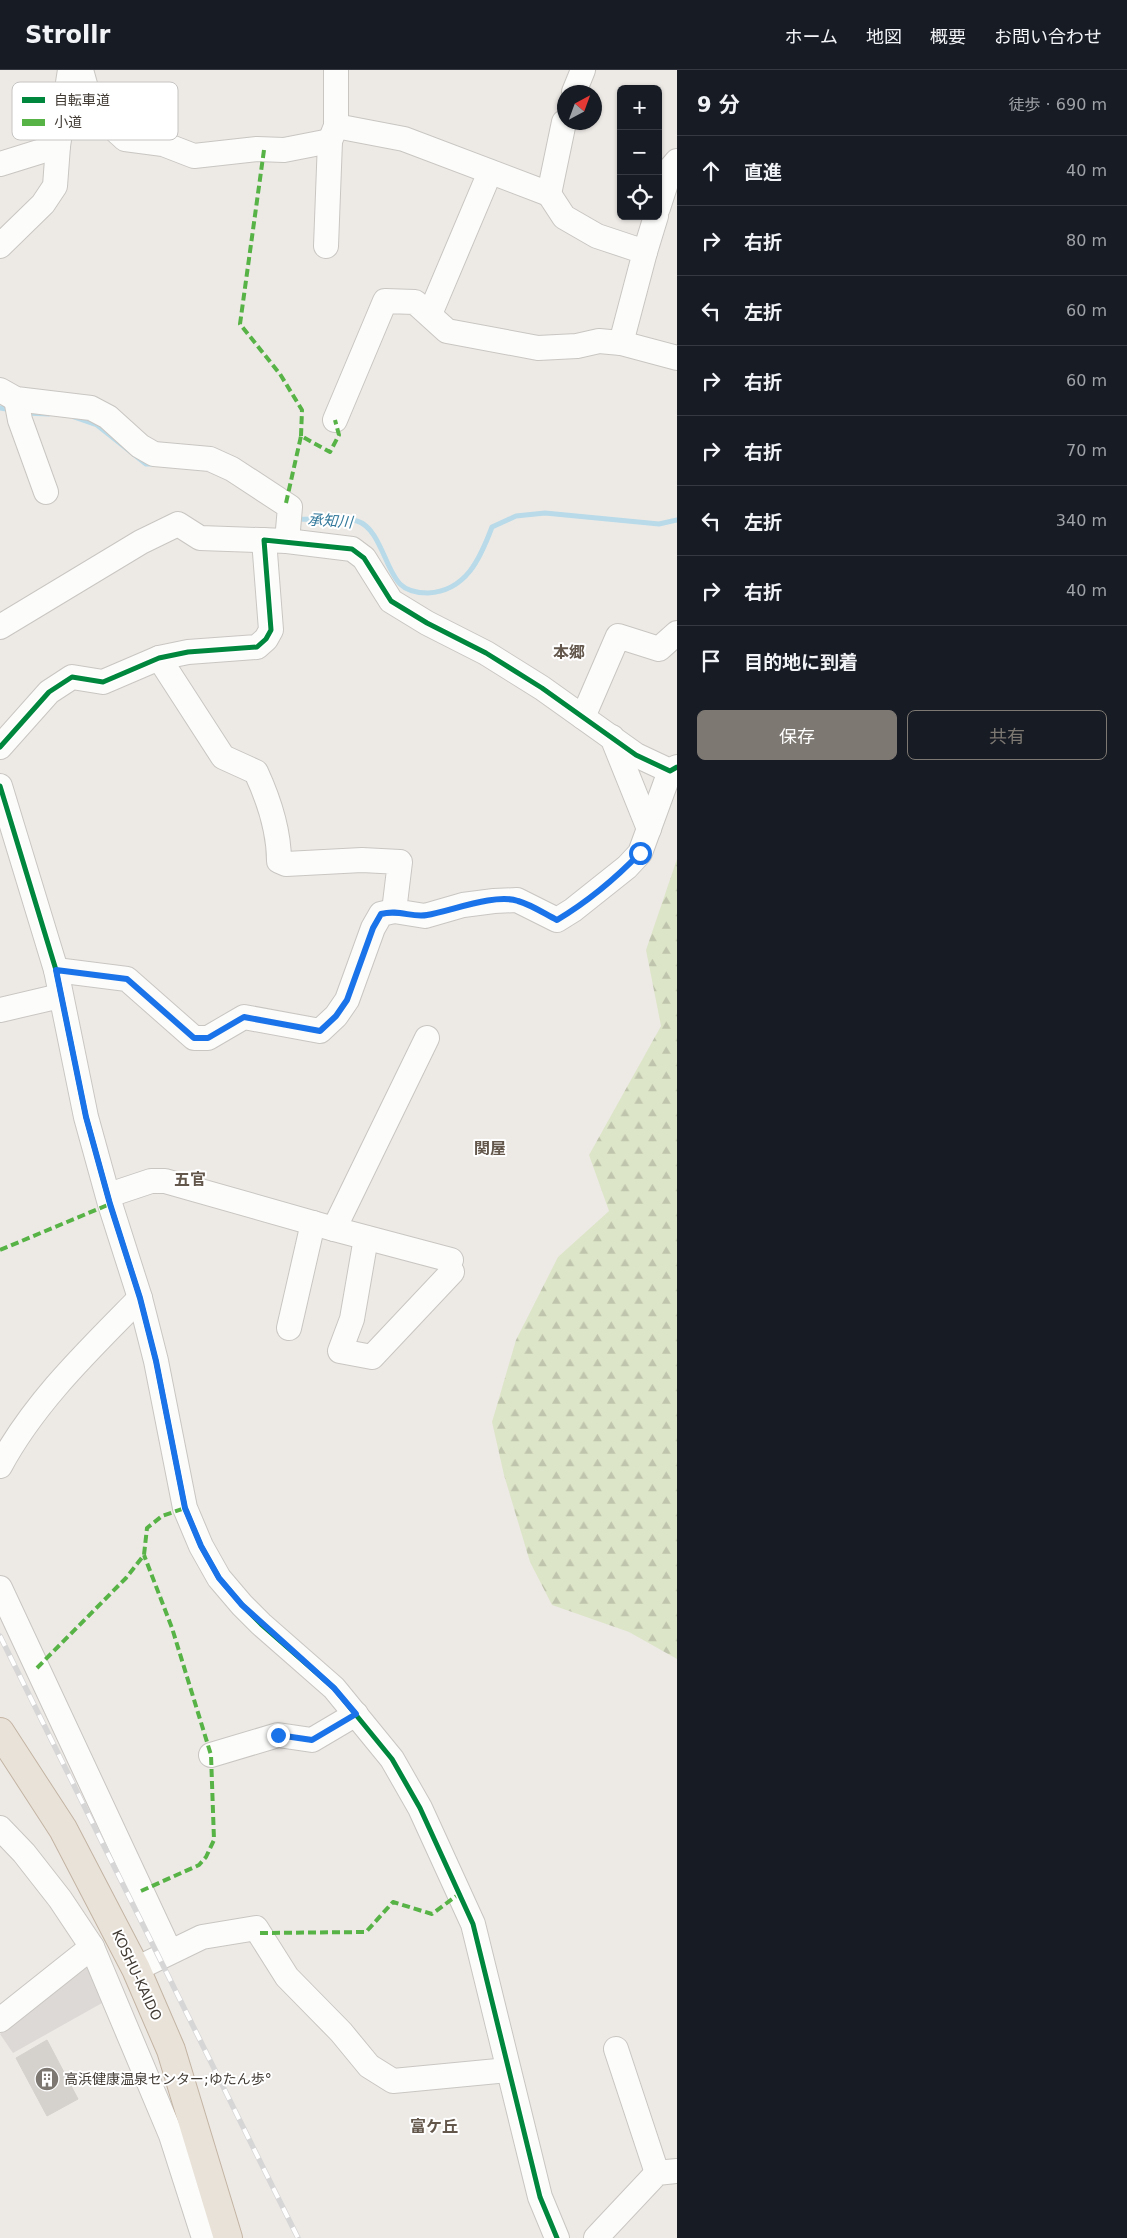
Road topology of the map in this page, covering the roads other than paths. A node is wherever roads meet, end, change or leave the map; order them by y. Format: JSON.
{"nodes":[{"id":1,"x":336,"y":70,"type":"edge"},
{"id":2,"x":583,"y":70,"type":"edge"},
{"id":3,"x":577,"y":85,"type":"edge"},
{"id":4,"x":562,"y":130,"type":"edge"},
{"id":5,"x":333,"y":134,"type":"junction"},
{"id":6,"x":59,"y":140,"type":"edge"},
{"id":7,"x":133,"y":140,"type":"edge"},
{"id":8,"x":58,"y":146,"type":"junction"},
{"id":9,"x":677,"y":161,"type":"edge"},
{"id":10,"x":0,"y":164,"type":"edge"},
{"id":11,"x":490,"y":172,"type":"junction"},
{"id":12,"x":549,"y":194,"type":"junction"},
{"id":13,"x":662,"y":196,"type":"edge"},
{"id":14,"x":655,"y":220,"type":"edge"},
{"id":15,"x":0,"y":246,"type":"edge"},
{"id":16,"x":326,"y":246,"type":"dead end"},
{"id":17,"x":644,"y":252,"type":"junction"},
{"id":18,"x":430,"y":314,"type":"junction"},
{"id":19,"x":622,"y":343,"type":"junction"},
{"id":20,"x":677,"y":358,"type":"edge"},
{"id":21,"x":13,"y":404,"type":"edge"},
{"id":22,"x":335,"y":420,"type":"dead end"},
{"id":23,"x":46,"y":492,"type":"dead end"},
{"id":24,"x":282,"y":529,"type":"junction"},
{"id":25,"x":0,"y":627,"type":"edge"},
{"id":26,"x":677,"y":633,"type":"edge"},
{"id":27,"x":159,"y":658,"type":"junction"},
{"id":28,"x":583,"y":717,"type":"junction"},
{"id":29,"x":612,"y":737,"type":"junction"},
{"id":30,"x":0,"y":747,"type":"edge"},
{"id":31,"x":674,"y":769,"type":"edge"},
{"id":32,"x":0,"y":786,"type":"edge"},
{"id":33,"x":649,"y":829,"type":"junction"},
{"id":34,"x":10,"y":852,"type":"edge"},
{"id":35,"x":394,"y":911,"type":"junction"},
{"id":36,"x":56,"y":970,"type":"junction"},
{"id":37,"x":60,"y":996,"type":"junction"},
{"id":38,"x":0,"y":1010,"type":"edge"},
{"id":39,"x":427,"y":1038,"type":"dead end"},
{"id":40,"x":109,"y":1195,"type":"junction"},
{"id":41,"x":323,"y":1226,"type":"junction"},
{"id":42,"x":366,"y":1238,"type":"junction"},
{"id":43,"x":140,"y":1298,"type":"junction"},
{"id":44,"x":289,"y":1328,"type":"dead end"},
{"id":45,"x":0,"y":1466,"type":"edge"},
{"id":46,"x":0,"y":1588,"type":"edge"},
{"id":47,"x":356,"y":1714,"type":"junction"},
{"id":48,"x":0,"y":1732,"type":"edge"},
{"id":49,"x":211,"y":1755,"type":"dead end"},
{"id":50,"x":0,"y":1828,"type":"edge"},
{"id":51,"x":92,"y":1947,"type":"junction"},
{"id":52,"x":170,"y":1952,"type":"junction"},
{"id":53,"x":136,"y":1970,"type":"junction"},
{"id":54,"x":0,"y":2020,"type":"edge"},
{"id":55,"x":616,"y":2048,"type":"dead end"},
{"id":56,"x":508,"y":2070,"type":"junction"},
{"id":57,"x":667,"y":2172,"type":"edge"},
{"id":58,"x":204,"y":2238,"type":"edge"},
{"id":59,"x":228,"y":2238,"type":"edge"},
{"id":60,"x":557,"y":2238,"type":"edge"},
{"id":61,"x":596,"y":2238,"type":"edge"}],
"edges":[{"from":1,"to":5,"type":"street"},
{"from":2,"to":3,"type":"street"},
{"from":4,"to":12,"type":"street"},
{"from":5,"to":7,"type":"street"},
{"from":5,"to":11,"type":"street"},
{"from":5,"to":16,"type":"street"},
{"from":6,"to":8,"type":"street"},
{"from":8,"to":10,"type":"street"},
{"from":8,"to":15,"type":"street"},
{"from":9,"to":13,"type":"street"},
{"from":11,"to":12,"type":"street"},
{"from":11,"to":18,"type":"street"},
{"from":12,"to":17,"type":"street"},
{"from":14,"to":17,"type":"street"},
{"from":17,"to":19,"type":"street"},
{"from":18,"to":19,"type":"street"},
{"from":18,"to":22,"type":"street"},
{"from":19,"to":20,"type":"street"},
{"from":21,"to":23,"type":"street"},
{"from":21,"to":24,"type":"street"},
{"from":24,"to":25,"type":"street"},
{"from":24,"to":27,"type":"street"},
{"from":24,"to":28,"type":"street"},
{"from":26,"to":28,"type":"street"},
{"from":27,"to":30,"type":"street"},
{"from":27,"to":35,"type":"street"},
{"from":28,"to":29,"type":"street"},
{"from":29,"to":31,"type":"street"},
{"from":29,"to":33,"type":"street"},
{"from":31,"to":33,"type":"street"},
{"from":32,"to":34,"type":"street"},
{"from":33,"to":35,"type":"street"},
{"from":34,"to":36,"type":"street"},
{"from":35,"to":36,"type":"street"},
{"from":36,"to":37,"type":"street"},
{"from":37,"to":38,"type":"street"},
{"from":37,"to":40,"type":"street"},
{"from":39,"to":41,"type":"street"},
{"from":40,"to":41,"type":"street"},
{"from":40,"to":43,"type":"street"},
{"from":41,"to":42,"type":"street"},
{"from":41,"to":44,"type":"street"},
{"from":42,"to":42,"type":"street"},
{"from":43,"to":45,"type":"street"},
{"from":43,"to":47,"type":"street"},
{"from":46,"to":52,"type":"street"},
{"from":47,"to":49,"type":"street"},
{"from":47,"to":56,"type":"street"},
{"from":48,"to":53,"type":"highway","name":"KOSHU-KAIDO"},
{"from":50,"to":51,"type":"street"},
{"from":51,"to":54,"type":"street"},
{"from":51,"to":58,"type":"street"},
{"from":52,"to":53,"type":"street"},
{"from":52,"to":56,"type":"street"},
{"from":53,"to":59,"type":"highway","name":"KOSHU-KAIDO"},
{"from":55,"to":57,"type":"street"},
{"from":56,"to":60,"type":"street"},
{"from":57,"to":61,"type":"street"}]}
